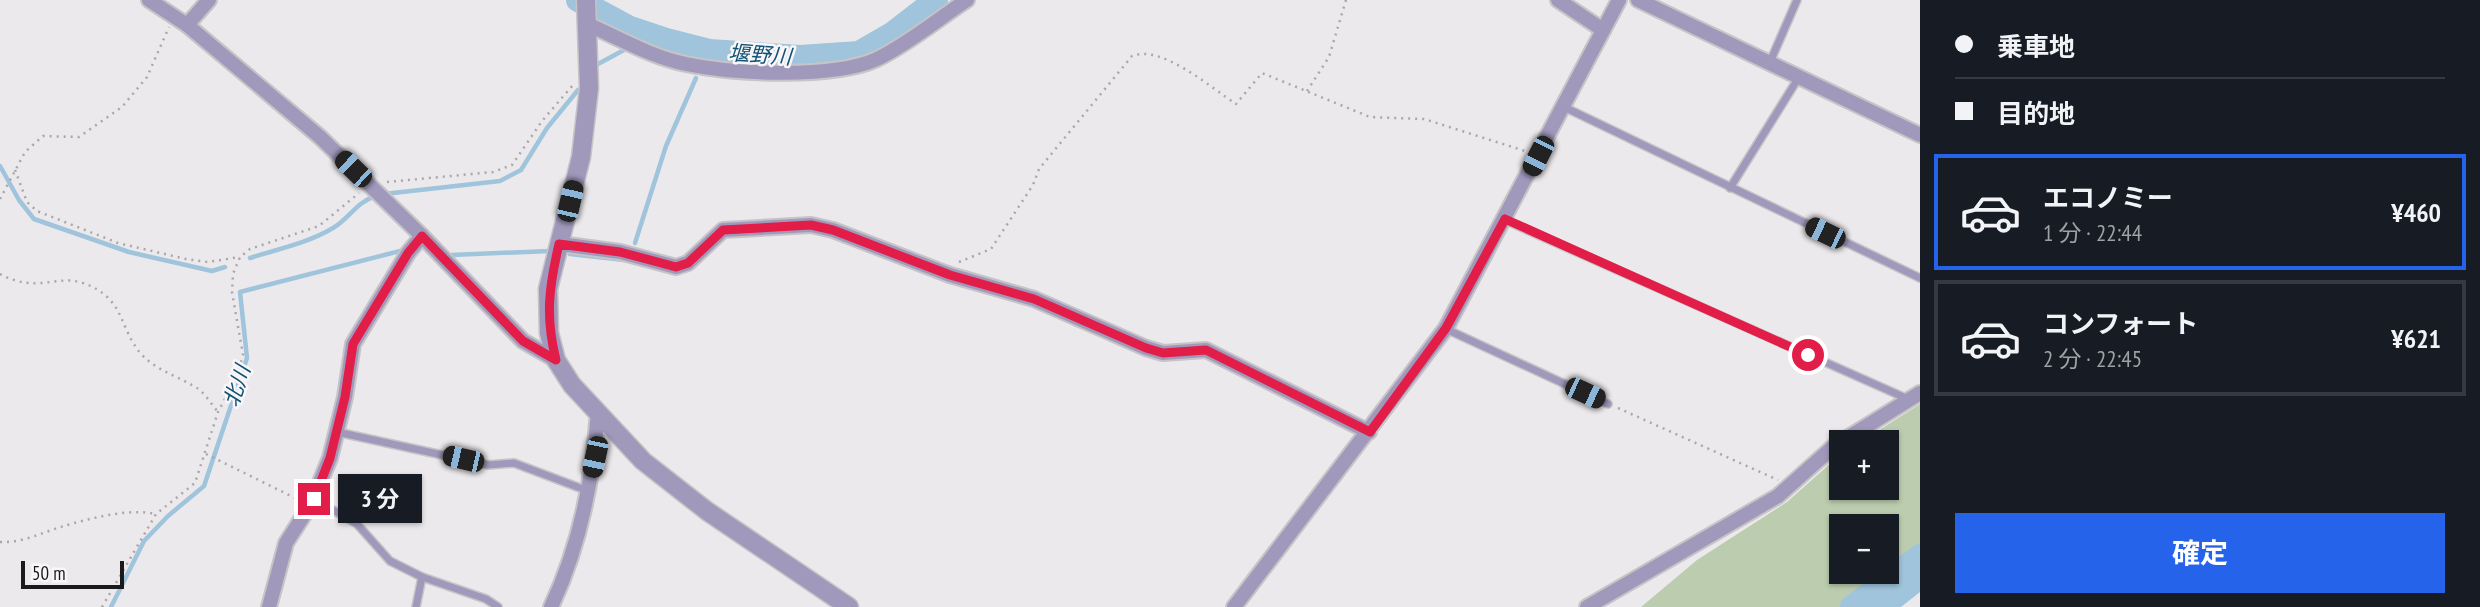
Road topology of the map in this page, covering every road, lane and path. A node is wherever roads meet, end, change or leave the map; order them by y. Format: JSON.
{"nodes":[{"id":1,"x":209,"y":0,"type":"edge"},
{"id":2,"x":586,"y":0,"type":"edge"},
{"id":3,"x":967,"y":0,"type":"edge"},
{"id":4,"x":1346,"y":0,"type":"edge"},
{"id":5,"x":1558,"y":0,"type":"edge"},
{"id":6,"x":1619,"y":0,"type":"edge"},
{"id":7,"x":1638,"y":0,"type":"edge"},
{"id":8,"x":1797,"y":0,"type":"edge"},
{"id":9,"x":153,"y":1,"type":"edge"},
{"id":10,"x":174,"y":16,"type":"junction"},
{"id":11,"x":587,"y":21,"type":"junction"},
{"id":12,"x":187,"y":25,"type":"junction"},
{"id":13,"x":1603,"y":30,"type":"junction"},
{"id":14,"x":1770,"y":63,"type":"junction"},
{"id":15,"x":588,"y":72,"type":"junction"},
{"id":16,"x":1799,"y":77,"type":"junction"},
{"id":17,"x":1307,"y":91,"type":"junction"},
{"id":18,"x":1564,"y":107,"type":"junction"},
{"id":19,"x":1920,"y":135,"type":"edge"},
{"id":20,"x":1538,"y":156,"type":"junction"},
{"id":21,"x":15,"y":170,"type":"junction"},
{"id":22,"x":371,"y":187,"type":"junction"},
{"id":23,"x":1730,"y":188,"type":"junction"},
{"id":24,"x":0,"y":200,"type":"edge"},
{"id":25,"x":1505,"y":219,"type":"junction"},
{"id":26,"x":422,"y":236,"type":"junction"},
{"id":27,"x":559,"y":244,"type":"junction"},
{"id":28,"x":240,"y":257,"type":"junction"},
{"id":29,"x":946,"y":273,"type":"junction"},
{"id":30,"x":0,"y":274,"type":"edge"},
{"id":31,"x":1920,"y":278,"type":"edge"},
{"id":32,"x":1446,"y":328,"type":"junction"},
{"id":33,"x":556,"y":360,"type":"junction"},
{"id":34,"x":1915,"y":396,"type":"edge"},
{"id":35,"x":1608,"y":404,"type":"joint"},
{"id":36,"x":218,"y":412,"type":"junction"},
{"id":37,"x":597,"y":412,"type":"junction"},
{"id":38,"x":337,"y":432,"type":"junction"},
{"id":39,"x":1370,"y":432,"type":"junction"},
{"id":40,"x":208,"y":455,"type":"junction"},
{"id":41,"x":1790,"y":485,"type":"junction"},
{"id":42,"x":588,"y":491,"type":"junction"},
{"id":43,"x":312,"y":501,"type":"junction"},
{"id":44,"x":156,"y":514,"type":"junction"},
{"id":45,"x":0,"y":542,"type":"edge"},
{"id":46,"x":422,"y":577,"type":"junction"},
{"id":47,"x":103,"y":607,"type":"edge"},
{"id":48,"x":269,"y":607,"type":"edge"},
{"id":49,"x":416,"y":607,"type":"edge"},
{"id":50,"x":498,"y":607,"type":"edge"},
{"id":51,"x":551,"y":607,"type":"edge"},
{"id":52,"x":849,"y":607,"type":"edge"},
{"id":53,"x":1234,"y":607,"type":"edge"},
{"id":54,"x":1587,"y":607,"type":"edge"}],
"edges":[{"from":1,"to":12,"type":"street"},
{"from":2,"to":11,"type":"street"},
{"from":3,"to":11,"type":"street"},
{"from":4,"to":17,"type":"path"},
{"from":5,"to":13,"type":"street"},
{"from":6,"to":13,"type":"street"},
{"from":7,"to":14,"type":"street"},
{"from":8,"to":14,"type":"lane"},
{"from":9,"to":10,"type":"street"},
{"from":10,"to":12,"type":"street"},
{"from":10,"to":21,"type":"path"},
{"from":11,"to":15,"type":"street"},
{"from":12,"to":22,"type":"street"},
{"from":13,"to":18,"type":"street"},
{"from":14,"to":16,"type":"street"},
{"from":15,"to":22,"type":"path"},
{"from":15,"to":27,"type":"street"},
{"from":16,"to":19,"type":"street"},
{"from":16,"to":23,"type":"lane"},
{"from":17,"to":20,"type":"path"},
{"from":17,"to":29,"type":"path"},
{"from":18,"to":20,"type":"street"},
{"from":18,"to":23,"type":"lane"},
{"from":20,"to":25,"type":"street"},
{"from":21,"to":24,"type":"path"},
{"from":21,"to":28,"type":"path"},
{"from":22,"to":26,"type":"street"},
{"from":22,"to":28,"type":"path"},
{"from":23,"to":31,"type":"lane"},
{"from":25,"to":32,"type":"street"},
{"from":25,"to":34,"type":"lane"},
{"from":26,"to":33,"type":"street"},
{"from":26,"to":38,"type":"street"},
{"from":27,"to":29,"type":"street"},
{"from":27,"to":33,"type":"street"},
{"from":28,"to":36,"type":"path"},
{"from":29,"to":39,"type":"street"},
{"from":30,"to":36,"type":"path"},
{"from":32,"to":35,"type":"lane"},
{"from":32,"to":39,"type":"street"},
{"from":33,"to":37,"type":"street"},
{"from":34,"to":41,"type":"street"},
{"from":35,"to":41,"type":"path"},
{"from":36,"to":40,"type":"path"},
{"from":37,"to":42,"type":"street"},
{"from":37,"to":52,"type":"street"},
{"from":38,"to":42,"type":"lane"},
{"from":38,"to":43,"type":"street"},
{"from":39,"to":53,"type":"street"},
{"from":40,"to":43,"type":"path"},
{"from":40,"to":44,"type":"path"},
{"from":41,"to":54,"type":"street"},
{"from":42,"to":51,"type":"street"},
{"from":43,"to":46,"type":"lane"},
{"from":43,"to":48,"type":"street"},
{"from":44,"to":45,"type":"path"},
{"from":44,"to":47,"type":"path"},
{"from":46,"to":49,"type":"lane"},
{"from":46,"to":50,"type":"lane"}]}
